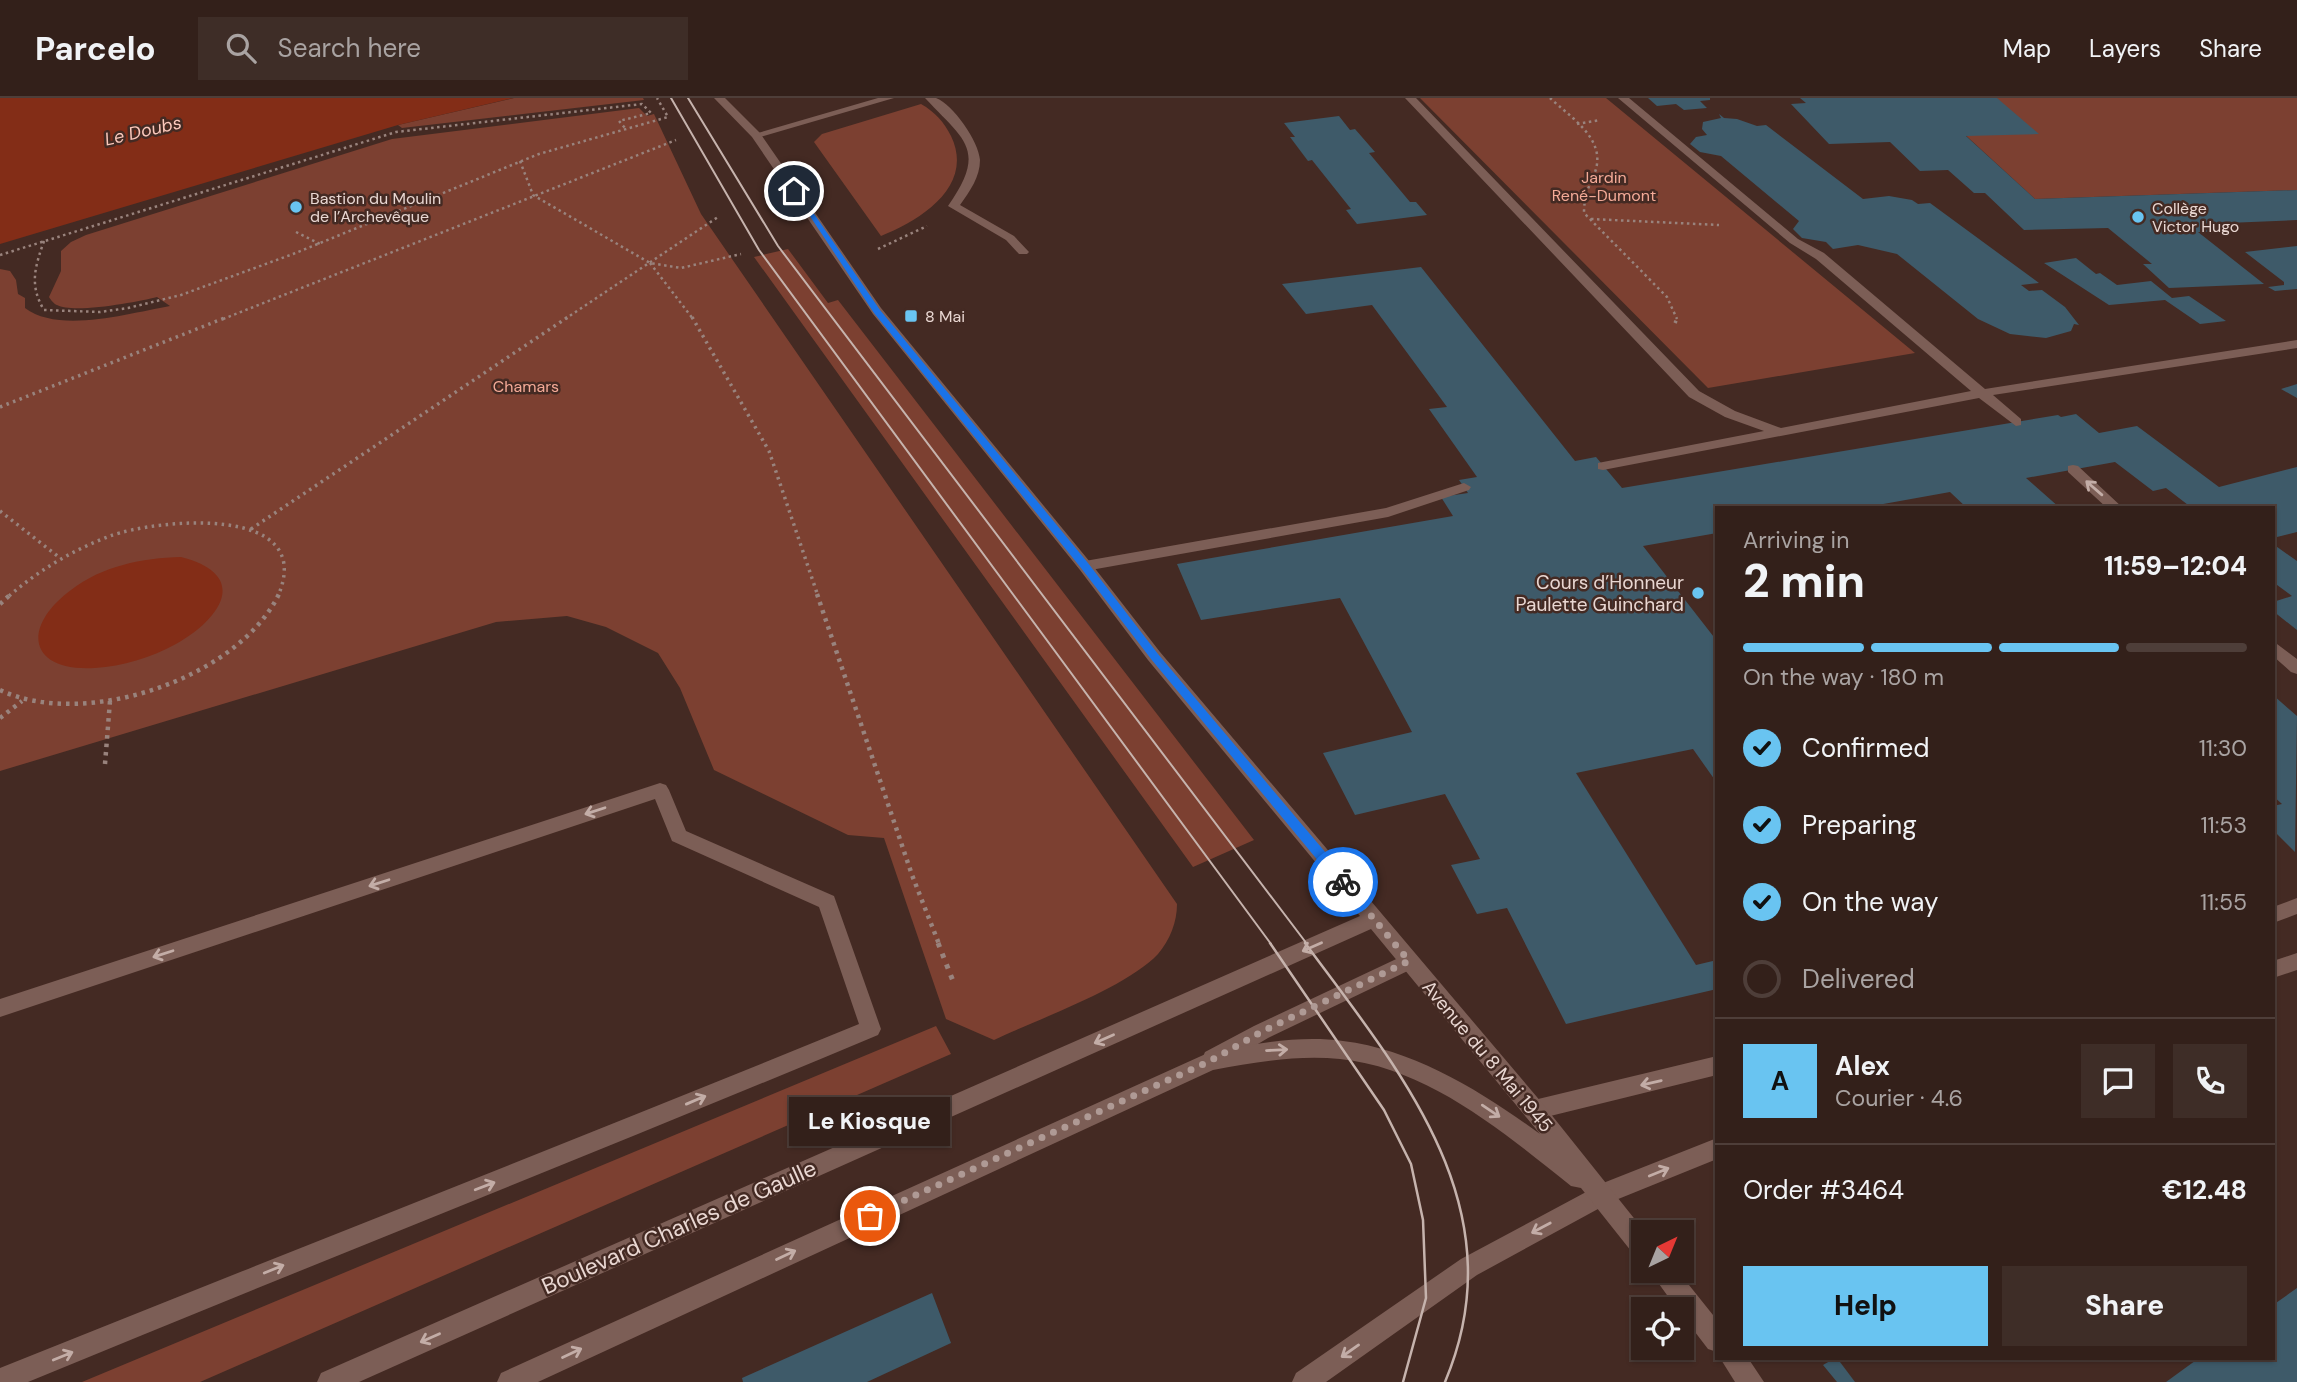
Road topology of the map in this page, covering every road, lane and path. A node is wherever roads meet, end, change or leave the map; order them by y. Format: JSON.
{"nodes":[{"id":1,"x":657,"y":98,"type":"edge"},
{"id":2,"x":719,"y":98,"type":"edge"},
{"id":3,"x":889,"y":98,"type":"edge"},
{"id":4,"x":930,"y":98,"type":"edge"},
{"id":5,"x":1410,"y":98,"type":"edge"},
{"id":6,"x":1550,"y":98,"type":"edge"},
{"id":7,"x":1623,"y":98,"type":"edge"},
{"id":8,"x":625,"y":128,"type":"junction"},
{"id":9,"x":756,"y":135,"type":"junction"},
{"id":10,"x":676,"y":140,"type":"dead end"},
{"id":11,"x":520,"y":161,"type":"junction"},
{"id":12,"x":533,"y":195,"type":"junction"},
{"id":13,"x":954,"y":206,"type":"junction"},
{"id":14,"x":718,"y":217,"type":"dead end"},
{"id":15,"x":1590,"y":219,"type":"junction"},
{"id":16,"x":1724,"y":225,"type":"dead end"},
{"id":17,"x":296,"y":232,"type":"dead end"},
{"id":18,"x":44,"y":242,"type":"junction"},
{"id":19,"x":320,"y":244,"type":"junction"},
{"id":20,"x":877,"y":249,"type":"dead end"},
{"id":21,"x":1023,"y":252,"type":"dead end"},
{"id":22,"x":741,"y":254,"type":"dead end"},
{"id":23,"x":0,"y":255,"type":"edge"},
{"id":24,"x":650,"y":262,"type":"junction"},
{"id":25,"x":2297,"y":344,"type":"edge"},
{"id":26,"x":1649,"y":348,"type":"junction"},
{"id":27,"x":1982,"y":393,"type":"junction"},
{"id":28,"x":0,"y":407,"type":"edge"},
{"id":29,"x":2016,"y":422,"type":"dead end"},
{"id":30,"x":1783,"y":433,"type":"junction"},
{"id":31,"x":1603,"y":466,"type":"dead end"},
{"id":32,"x":2073,"y":469,"type":"dead end"},
{"id":33,"x":1464,"y":487,"type":"dead end"},
{"id":34,"x":2114,"y":506,"type":"edge"},
{"id":35,"x":0,"y":511,"type":"edge"},
{"id":36,"x":251,"y":529,"type":"junction"},
{"id":37,"x":60,"y":558,"type":"junction"},
{"id":38,"x":1085,"y":566,"type":"junction"},
{"id":39,"x":0,"y":604,"type":"edge"},
{"id":40,"x":2275,"y":648,"type":"edge"},
{"id":41,"x":2297,"y":667,"type":"edge"},
{"id":42,"x":0,"y":690,"type":"edge"},
{"id":43,"x":22,"y":701,"type":"junction"},
{"id":44,"x":110,"y":701,"type":"junction"},
{"id":45,"x":0,"y":718,"type":"edge"},
{"id":46,"x":105,"y":764,"type":"dead end"},
{"id":47,"x":2297,"y":906,"type":"edge"},
{"id":48,"x":2275,"y":914,"type":"edge"},
{"id":49,"x":1374,"y":919,"type":"junction"},
{"id":50,"x":1409,"y":961,"type":"junction"},
{"id":51,"x":2297,"y":961,"type":"edge"},
{"id":52,"x":2275,"y":969,"type":"edge"},
{"id":53,"x":953,"y":981,"type":"dead end"},
{"id":54,"x":0,"y":1008,"type":"edge"},
{"id":55,"x":1210,"y":1061,"type":"junction"},
{"id":56,"x":1715,"y":1065,"type":"edge"},
{"id":57,"x":1534,"y":1110,"type":"junction"},
{"id":58,"x":1715,"y":1149,"type":"edge"},
{"id":59,"x":1601,"y":1195,"type":"junction"},
{"id":60,"x":1631,"y":1233,"type":"edge"},
{"id":61,"x":1671,"y":1283,"type":"edge"},
{"id":62,"x":1715,"y":1338,"type":"edge"},
{"id":63,"x":1734,"y":1360,"type":"edge"},
{"id":64,"x":0,"y":1381,"type":"edge"},
{"id":65,"x":330,"y":1382,"type":"edge"},
{"id":66,"x":510,"y":1382,"type":"edge"},
{"id":67,"x":1305,"y":1382,"type":"edge"},
{"id":68,"x":1751,"y":1382,"type":"edge"}],
"edges":[{"from":1,"to":8,"type":"path"},
{"from":2,"to":9,"type":"main road","name":"Avenue du 8 Mai 1945"},
{"from":3,"to":9,"type":"main road"},
{"from":4,"to":13,"type":"main road"},
{"from":5,"to":26,"type":"main road"},
{"from":6,"to":15,"type":"path"},
{"from":7,"to":27,"type":"main road"},
{"from":8,"to":11,"type":"path"},
{"from":8,"to":18,"type":"path"},
{"from":9,"to":38,"type":"main road","name":"Avenue du 8 Mai 1945"},
{"from":10,"to":12,"type":"path"},
{"from":11,"to":12,"type":"path"},
{"from":11,"to":19,"type":"path"},
{"from":12,"to":24,"type":"path"},
{"from":12,"to":28,"type":"path"},
{"from":13,"to":20,"type":"path"},
{"from":13,"to":21,"type":"main road"},
{"from":14,"to":24,"type":"path"},
{"from":15,"to":16,"type":"path"},
{"from":15,"to":26,"type":"path"},
{"from":17,"to":19,"type":"path"},
{"from":18,"to":19,"type":"path"},
{"from":18,"to":23,"type":"path"},
{"from":22,"to":24,"type":"path"},
{"from":24,"to":36,"type":"path"},
{"from":24,"to":53,"type":"path"},
{"from":25,"to":27,"type":"main road"},
{"from":26,"to":30,"type":"main road"},
{"from":27,"to":29,"type":"main road"},
{"from":27,"to":30,"type":"main road"},
{"from":30,"to":31,"type":"main road"},
{"from":34,"to":32,"type":"main road","one_way":true},
{"from":33,"to":38,"type":"main road"},
{"from":35,"to":37,"type":"path"},
{"from":36,"to":37,"type":"path"},
{"from":36,"to":44,"type":"path"},
{"from":37,"to":39,"type":"path"},
{"from":38,"to":49,"type":"main road","name":"Avenue du 8 Mai 1945"},
{"from":40,"to":41,"type":"main road"},
{"from":42,"to":43,"type":"path"},
{"from":43,"to":44,"type":"path"},
{"from":43,"to":45,"type":"path"},
{"from":44,"to":46,"type":"path"},
{"from":47,"to":48,"type":"main road"},
{"from":49,"to":50,"type":"main road","name":"Avenue du 8 Mai 1945"},
{"from":49,"to":65,"type":"main road","name":"Boulevard Charles de Gaulle","one_way":true},
{"from":50,"to":55,"type":"main road"},
{"from":50,"to":57,"type":"main road","name":"Avenue du 8 Mai 1945"},
{"from":51,"to":52,"type":"main road"},
{"from":64,"to":54,"type":"main road","one_way":true},
{"from":55,"to":59,"type":"main road","one_way":true},
{"from":66,"to":55,"type":"main road","one_way":true},
{"from":56,"to":57,"type":"main road","one_way":true},
{"from":57,"to":59,"type":"main road","name":"Avenue du 8 Mai 1945"},
{"from":59,"to":58,"type":"main road","one_way":true},
{"from":59,"to":60,"type":"main road"},
{"from":59,"to":67,"type":"main road","one_way":true},
{"from":61,"to":62,"type":"main road"},
{"from":63,"to":68,"type":"main road"}]}
